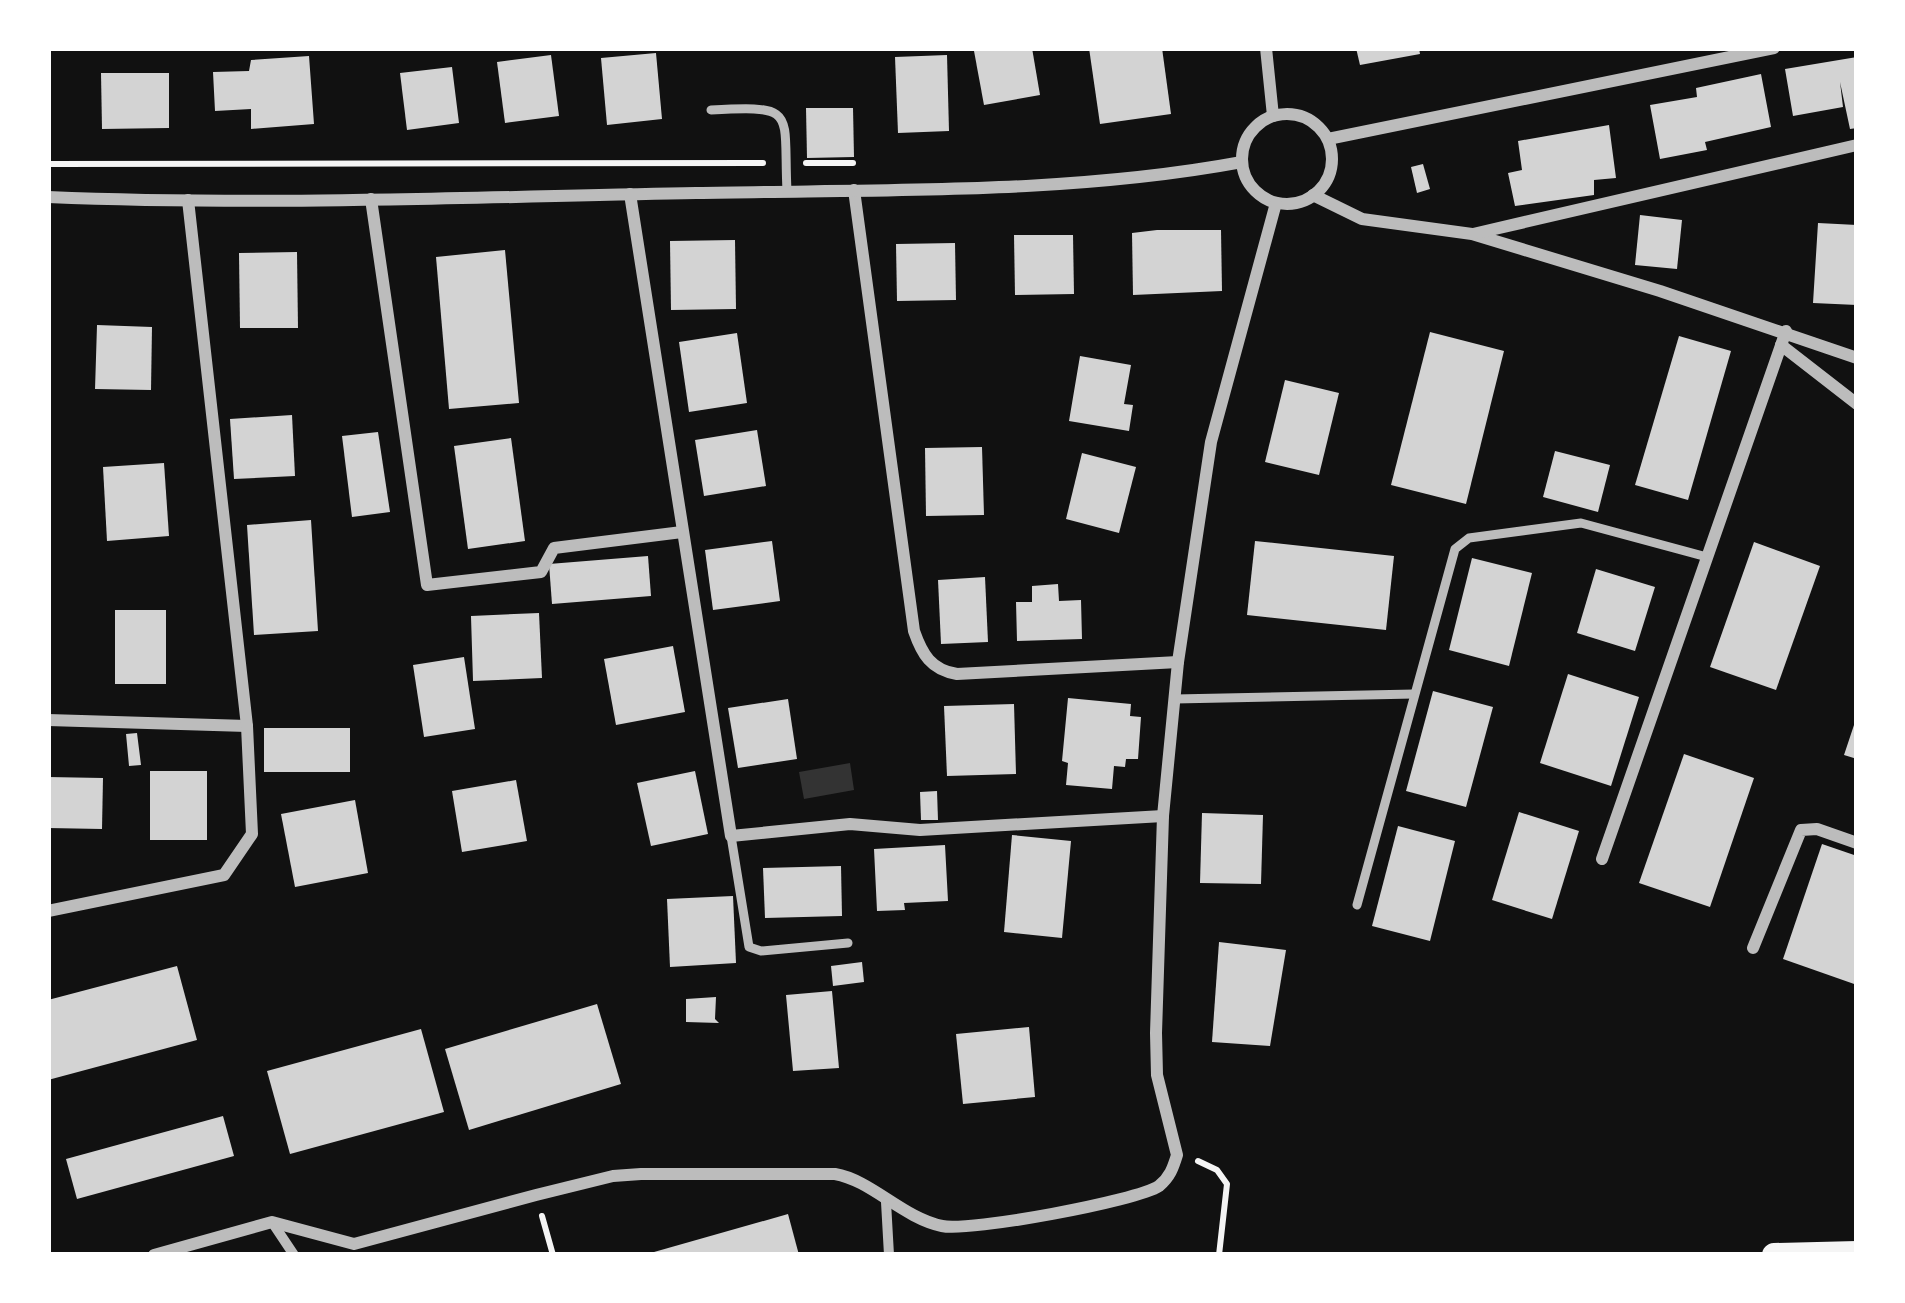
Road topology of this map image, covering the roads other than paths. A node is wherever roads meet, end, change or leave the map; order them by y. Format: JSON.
{"nodes":[{"id":1,"x":1266,"y":48,"type":"edge"},
{"id":2,"x":1774,"y":48,"type":"edge"},
{"id":3,"x":711,"y":110,"type":"dead end"},
{"id":4,"x":1273,"y":116,"type":"junction"},
{"id":5,"x":1328,"y":139,"type":"junction"},
{"id":6,"x":1857,"y":146,"type":"edge"},
{"id":7,"x":1242,"y":162,"type":"junction"},
{"id":8,"x":854,"y":190,"type":"junction"},
{"id":9,"x":787,"y":191,"type":"junction"},
{"id":10,"x":630,"y":194,"type":"junction"},
{"id":11,"x":1313,"y":195,"type":"junction"},
{"id":12,"x":48,"y":196,"type":"edge"},
{"id":13,"x":370,"y":199,"type":"junction"},
{"id":14,"x":188,"y":200,"type":"junction"},
{"id":15,"x":1276,"y":202,"type":"junction"},
{"id":16,"x":1472,"y":234,"type":"junction"},
{"id":17,"x":1783,"y":338,"type":"junction"},
{"id":18,"x":1857,"y":358,"type":"edge"},
{"id":19,"x":1857,"y":404,"type":"edge"},
{"id":20,"x":682,"y":532,"type":"junction"},
{"id":21,"x":1707,"y":557,"type":"junction"},
{"id":22,"x":1178,"y":662,"type":"junction"},
{"id":23,"x":1414,"y":694,"type":"junction"},
{"id":24,"x":1175,"y":699,"type":"junction"},
{"id":25,"x":48,"y":720,"type":"edge"},
{"id":26,"x":247,"y":726,"type":"junction"},
{"id":27,"x":1163,"y":816,"type":"junction"},
{"id":28,"x":731,"y":836,"type":"junction"},
{"id":29,"x":1857,"y":843,"type":"edge"},
{"id":30,"x":1602,"y":859,"type":"dead end"},
{"id":31,"x":1357,"y":905,"type":"dead end"},
{"id":32,"x":48,"y":911,"type":"edge"},
{"id":33,"x":848,"y":943,"type":"dead end"},
{"id":34,"x":1753,"y":948,"type":"dead end"},
{"id":35,"x":886,"y":1202,"type":"junction"},
{"id":36,"x":272,"y":1222,"type":"junction"},
{"id":37,"x":1857,"y":1253,"type":"edge"},
{"id":38,"x":154,"y":1255,"type":"edge"},
{"id":39,"x":294,"y":1255,"type":"edge"},
{"id":40,"x":890,"y":1255,"type":"edge"},
{"id":41,"x":1774,"y":1255,"type":"edge"}],
"edges":[{"from":1,"to":4,"type":"street"},
{"from":2,"to":5,"type":"street"},
{"from":3,"to":9,"type":"lane"},
{"from":4,"to":5,"type":"street"},
{"from":4,"to":7,"type":"street"},
{"from":5,"to":11,"type":"street"},
{"from":6,"to":16,"type":"street"},
{"from":7,"to":8,"type":"street"},
{"from":7,"to":15,"type":"street"},
{"from":8,"to":9,"type":"street"},
{"from":8,"to":22,"type":"street"},
{"from":9,"to":10,"type":"street"},
{"from":10,"to":13,"type":"street"},
{"from":10,"to":20,"type":"street"},
{"from":11,"to":15,"type":"street"},
{"from":11,"to":16,"type":"street"},
{"from":12,"to":14,"type":"street"},
{"from":13,"to":14,"type":"street"},
{"from":13,"to":20,"type":"street"},
{"from":14,"to":26,"type":"street"},
{"from":15,"to":22,"type":"street"},
{"from":16,"to":17,"type":"street"},
{"from":17,"to":18,"type":"street"},
{"from":17,"to":19,"type":"street"},
{"from":17,"to":21,"type":"street"},
{"from":20,"to":28,"type":"street"},
{"from":21,"to":23,"type":"lane"},
{"from":21,"to":30,"type":"street"},
{"from":22,"to":24,"type":"street"},
{"from":23,"to":24,"type":"lane"},
{"from":23,"to":31,"type":"lane"},
{"from":24,"to":27,"type":"street"},
{"from":25,"to":26,"type":"street"},
{"from":26,"to":32,"type":"street"},
{"from":27,"to":28,"type":"street"},
{"from":27,"to":35,"type":"street"},
{"from":28,"to":33,"type":"lane"},
{"from":29,"to":34,"type":"street"},
{"from":35,"to":36,"type":"street"},
{"from":35,"to":40,"type":"street"},
{"from":36,"to":38,"type":"street"},
{"from":36,"to":39,"type":"street"},
{"from":37,"to":41,"type":"main road"}]}
